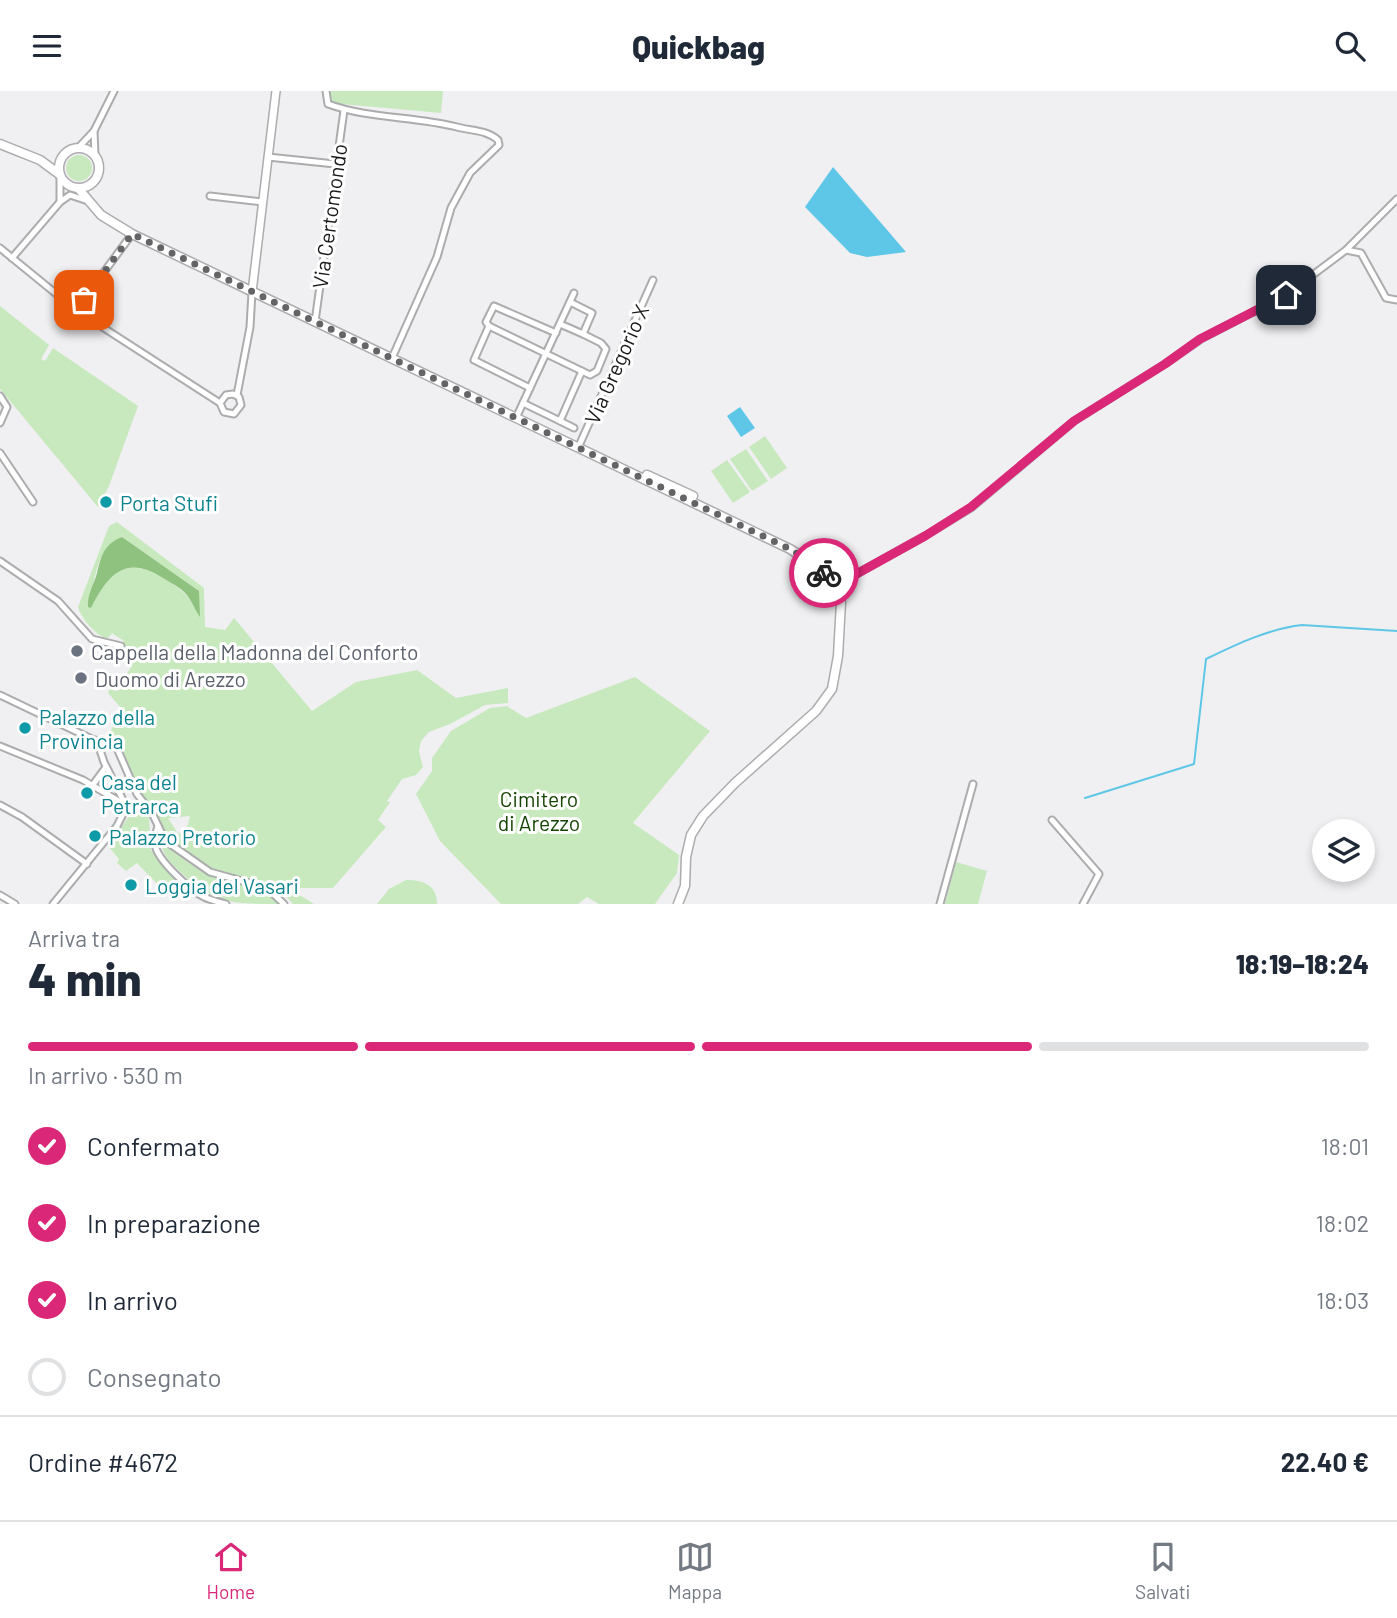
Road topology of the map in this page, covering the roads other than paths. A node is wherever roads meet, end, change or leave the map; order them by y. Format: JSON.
{"nodes":[{"id":1,"x":114,"y":91,"type":"edge"},
{"id":2,"x":276,"y":91,"type":"edge"},
{"id":3,"x":326,"y":91,"type":"edge"},
{"id":4,"x":344,"y":110,"type":"junction"},
{"id":5,"x":94,"y":131,"type":"junction"},
{"id":6,"x":0,"y":144,"type":"edge"},
{"id":7,"x":78,"y":148,"type":"junction"},
{"id":8,"x":63,"y":156,"type":"junction"},
{"id":9,"x":95,"y":156,"type":"junction"},
{"id":10,"x":268,"y":157,"type":"junction"},
{"id":11,"x":40,"y":160,"type":"junction"},
{"id":12,"x":335,"y":164,"type":"junction"},
{"id":13,"x":60,"y":175,"type":"junction"},
{"id":14,"x":92,"y":184,"type":"junction"},
{"id":15,"x":78,"y":188,"type":"junction"},
{"id":16,"x":70,"y":195,"type":"junction"},
{"id":17,"x":210,"y":196,"type":"dead end"},
{"id":18,"x":1397,"y":199,"type":"edge"},
{"id":19,"x":60,"y":202,"type":"junction"},
{"id":20,"x":262,"y":202,"type":"junction"},
{"id":21,"x":92,"y":205,"type":"junction"},
{"id":22,"x":132,"y":234,"type":"junction"},
{"id":23,"x":0,"y":248,"type":"edge"},
{"id":24,"x":1346,"y":250,"type":"junction"},
{"id":25,"x":12,"y":258,"type":"junction"},
{"id":26,"x":653,"y":280,"type":"dead end"},
{"id":27,"x":251,"y":292,"type":"junction"},
{"id":28,"x":574,"y":293,"type":"dead end"},
{"id":29,"x":1397,"y":300,"type":"edge"},
{"id":30,"x":570,"y":302,"type":"junction"},
{"id":31,"x":76,"y":310,"type":"junction"},
{"id":32,"x":315,"y":322,"type":"junction"},
{"id":33,"x":560,"y":324,"type":"junction"},
{"id":34,"x":489,"y":326,"type":"junction"},
{"id":35,"x":556,"y":333,"type":"junction"},
{"id":36,"x":583,"y":334,"type":"junction"},
{"id":37,"x":546,"y":354,"type":"junction"},
{"id":38,"x":392,"y":358,"type":"junction"},
{"id":39,"x":582,"y":371,"type":"junction"},
{"id":40,"x":530,"y":387,"type":"junction"},
{"id":41,"x":237,"y":395,"type":"junction"},
{"id":42,"x":0,"y":396,"type":"edge"},
{"id":43,"x":220,"y":403,"type":"junction"},
{"id":44,"x":523,"y":403,"type":"junction"},
{"id":45,"x":516,"y":418,"type":"junction"},
{"id":46,"x":560,"y":421,"type":"junction"},
{"id":47,"x":0,"y":423,"type":"edge"},
{"id":48,"x":574,"y":428,"type":"dead end"},
{"id":49,"x":578,"y":448,"type":"junction"},
{"id":50,"x":0,"y":453,"type":"edge"},
{"id":51,"x":608,"y":462,"type":"junction"},
{"id":52,"x":638,"y":476,"type":"junction"},
{"id":53,"x":683,"y":491,"type":"junction"},
{"id":54,"x":33,"y":502,"type":"dead end"},
{"id":55,"x":739,"y":524,"type":"junction"},
{"id":56,"x":0,"y":561,"type":"edge"},
{"id":57,"x":834,"y":584,"type":"junction"},
{"id":58,"x":121,"y":646,"type":"dead end"},
{"id":59,"x":0,"y":695,"type":"edge"},
{"id":60,"x":97,"y":741,"type":"junction"},
{"id":61,"x":0,"y":746,"type":"edge"},
{"id":62,"x":106,"y":767,"type":"junction"},
{"id":63,"x":973,"y":784,"type":"dead end"},
{"id":64,"x":92,"y":786,"type":"junction"},
{"id":65,"x":0,"y":805,"type":"edge"},
{"id":66,"x":127,"y":806,"type":"junction"},
{"id":67,"x":1052,"y":820,"type":"dead end"},
{"id":68,"x":158,"y":826,"type":"junction"},
{"id":69,"x":88,"y":864,"type":"junction"},
{"id":70,"x":0,"y":895,"type":"edge"},
{"id":71,"x":15,"y":904,"type":"edge"},
{"id":72,"x":53,"y":904,"type":"edge"},
{"id":73,"x":226,"y":904,"type":"edge"},
{"id":74,"x":284,"y":904,"type":"edge"},
{"id":75,"x":678,"y":904,"type":"edge"},
{"id":76,"x":940,"y":904,"type":"edge"},
{"id":77,"x":1083,"y":904,"type":"edge"}],
"edges":[{"from":1,"to":5,"type":"street"},
{"from":2,"to":10,"type":"street"},
{"from":3,"to":4,"type":"street"},
{"from":4,"to":12,"type":"street","name":"Via Certomondo"},
{"from":4,"to":38,"type":"street"},
{"from":5,"to":7,"type":"street"},
{"from":5,"to":9,"type":"street"},
{"from":6,"to":11,"type":"main road"},
{"from":7,"to":8,"type":"main road"},
{"from":7,"to":9,"type":"main road"},
{"from":8,"to":11,"type":"main road"},
{"from":8,"to":13,"type":"main road"},
{"from":9,"to":14,"type":"main road"},
{"from":10,"to":12,"type":"street"},
{"from":10,"to":20,"type":"street"},
{"from":11,"to":13,"type":"main road"},
{"from":12,"to":32,"type":"street","name":"Via Certomondo"},
{"from":13,"to":15,"type":"main road"},
{"from":13,"to":19,"type":"street"},
{"from":14,"to":15,"type":"main road"},
{"from":14,"to":21,"type":"main road"},
{"from":15,"to":16,"type":"street"},
{"from":15,"to":21,"type":"main road"},
{"from":16,"to":19,"type":"street"},
{"from":16,"to":21,"type":"street"},
{"from":17,"to":20,"type":"street"},
{"from":18,"to":24,"type":"street"},
{"from":19,"to":25,"type":"street"},
{"from":20,"to":27,"type":"street"},
{"from":21,"to":22,"type":"main road"},
{"from":22,"to":27,"type":"main road"},
{"from":22,"to":31,"type":"street"},
{"from":23,"to":25,"type":"street"},
{"from":24,"to":29,"type":"street"},
{"from":24,"to":57,"type":"street"},
{"from":25,"to":31,"type":"street"},
{"from":26,"to":49,"type":"street","name":"Via Gregorio X"},
{"from":27,"to":32,"type":"main road"},
{"from":27,"to":41,"type":"street"},
{"from":28,"to":30,"type":"street"},
{"from":30,"to":33,"type":"street"},
{"from":30,"to":36,"type":"street"},
{"from":31,"to":43,"type":"street"},
{"from":32,"to":38,"type":"main road"},
{"from":33,"to":35,"type":"street"},
{"from":33,"to":36,"type":"street"},
{"from":34,"to":35,"type":"street"},
{"from":34,"to":37,"type":"street"},
{"from":34,"to":40,"type":"street"},
{"from":35,"to":37,"type":"street"},
{"from":36,"to":39,"type":"street"},
{"from":37,"to":39,"type":"street"},
{"from":37,"to":40,"type":"street"},
{"from":38,"to":45,"type":"main road"},
{"from":39,"to":46,"type":"street"},
{"from":40,"to":44,"type":"street"},
{"from":41,"to":43,"type":"street"},
{"from":41,"to":43,"type":"street"},
{"from":42,"to":47,"type":"street"},
{"from":44,"to":45,"type":"street"},
{"from":44,"to":46,"type":"street"},
{"from":45,"to":49,"type":"main road"},
{"from":46,"to":48,"type":"street"},
{"from":49,"to":51,"type":"main road"},
{"from":50,"to":54,"type":"street"},
{"from":51,"to":52,"type":"main road"},
{"from":51,"to":53,"type":"main road"},
{"from":52,"to":53,"type":"main road"},
{"from":52,"to":55,"type":"main road"},
{"from":53,"to":55,"type":"main road"},
{"from":55,"to":57,"type":"main road"},
{"from":56,"to":58,"type":"street"},
{"from":57,"to":75,"type":"main road"},
{"from":59,"to":60,"type":"street"},
{"from":60,"to":62,"type":"street"},
{"from":60,"to":68,"type":"street"},
{"from":61,"to":64,"type":"street"},
{"from":62,"to":64,"type":"street"},
{"from":62,"to":66,"type":"street"},
{"from":63,"to":76,"type":"street"},
{"from":64,"to":66,"type":"street"},
{"from":65,"to":69,"type":"street"},
{"from":66,"to":69,"type":"street"},
{"from":67,"to":77,"type":"street"},
{"from":68,"to":73,"type":"street"},
{"from":68,"to":74,"type":"street"},
{"from":69,"to":72,"type":"street"},
{"from":70,"to":71,"type":"street"}]}
